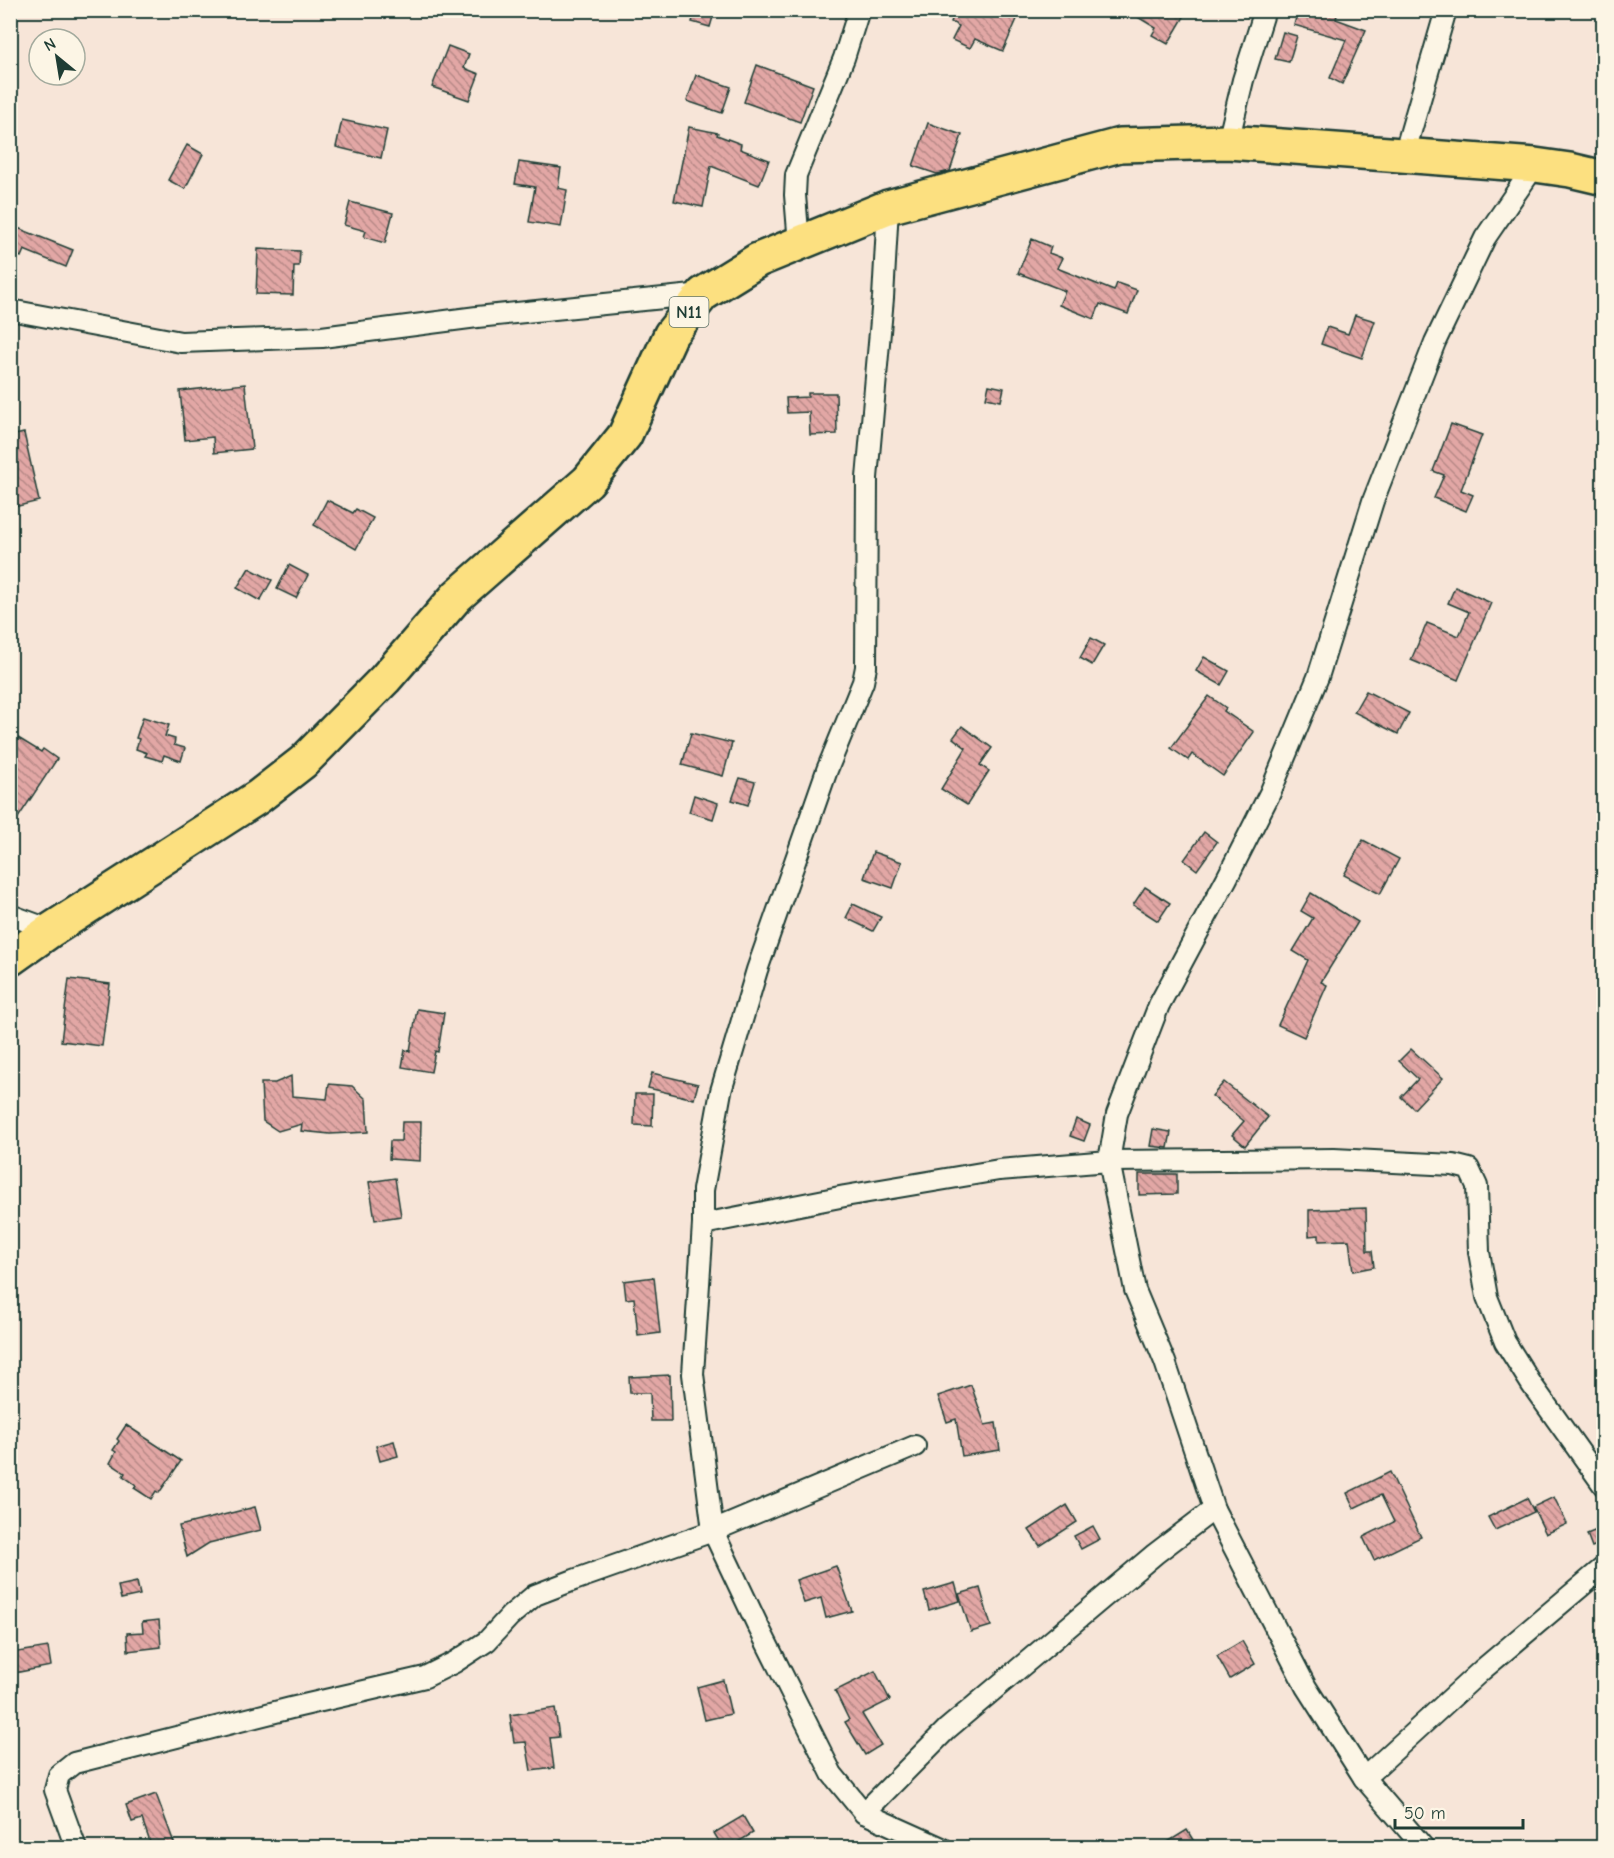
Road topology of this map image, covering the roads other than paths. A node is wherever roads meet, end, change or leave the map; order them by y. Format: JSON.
{"nodes":[{"id":1,"x":859,"y":10,"type":"edge"},
{"id":2,"x":1265,"y":10,"type":"edge"},
{"id":3,"x":1446,"y":10,"type":"edge"},
{"id":4,"x":1228,"y":142,"type":"junction"},
{"id":5,"x":1404,"y":155,"type":"junction"},
{"id":6,"x":1536,"y":165,"type":"junction"},
{"id":7,"x":1604,"y":178,"type":"edge"},
{"id":8,"x":888,"y":207,"type":"junction"},
{"id":9,"x":799,"y":244,"type":"junction"},
{"id":10,"x":703,"y":294,"type":"junction"},
{"id":11,"x":10,"y":310,"type":"edge"},
{"id":12,"x":10,"y":915,"type":"edge"},
{"id":13,"x":51,"y":930,"type":"junction"},
{"id":14,"x":10,"y":960,"type":"edge"},
{"id":15,"x":1109,"y":1161,"type":"junction"},
{"id":16,"x":703,"y":1224,"type":"junction"},
{"id":17,"x":915,"y":1446,"type":"dead end"},
{"id":18,"x":1604,"y":1486,"type":"edge"},
{"id":19,"x":1214,"y":1509,"type":"junction"},
{"id":20,"x":713,"y":1531,"type":"junction"},
{"id":21,"x":1604,"y":1567,"type":"edge"},
{"id":22,"x":1364,"y":1778,"type":"junction"},
{"id":23,"x":864,"y":1813,"type":"junction"},
{"id":24,"x":76,"y":1848,"type":"edge"},
{"id":25,"x":942,"y":1848,"type":"edge"},
{"id":26,"x":1424,"y":1848,"type":"edge"}],
"edges":[{"from":1,"to":9,"type":"street"},
{"from":2,"to":4,"type":"street"},
{"from":3,"to":5,"type":"street"},
{"from":4,"to":5,"type":"highway","number":"N11"},
{"from":4,"to":8,"type":"highway","number":"N11"},
{"from":5,"to":6,"type":"highway","number":"N11"},
{"from":6,"to":7,"type":"highway","number":"N11"},
{"from":6,"to":15,"type":"street"},
{"from":8,"to":9,"type":"highway","number":"N11"},
{"from":8,"to":16,"type":"street"},
{"from":9,"to":10,"type":"highway","number":"N11"},
{"from":10,"to":11,"type":"street"},
{"from":10,"to":13,"type":"highway","number":"N11"},
{"from":12,"to":13,"type":"street"},
{"from":13,"to":14,"type":"highway","number":"N11"},
{"from":15,"to":16,"type":"street"},
{"from":15,"to":18,"type":"street"},
{"from":15,"to":19,"type":"street"},
{"from":16,"to":20,"type":"street"},
{"from":17,"to":20,"type":"street"},
{"from":19,"to":22,"type":"street"},
{"from":19,"to":23,"type":"street"},
{"from":20,"to":23,"type":"street"},
{"from":20,"to":24,"type":"street"},
{"from":21,"to":22,"type":"street"},
{"from":22,"to":26,"type":"street"},
{"from":23,"to":25,"type":"street"}]}
